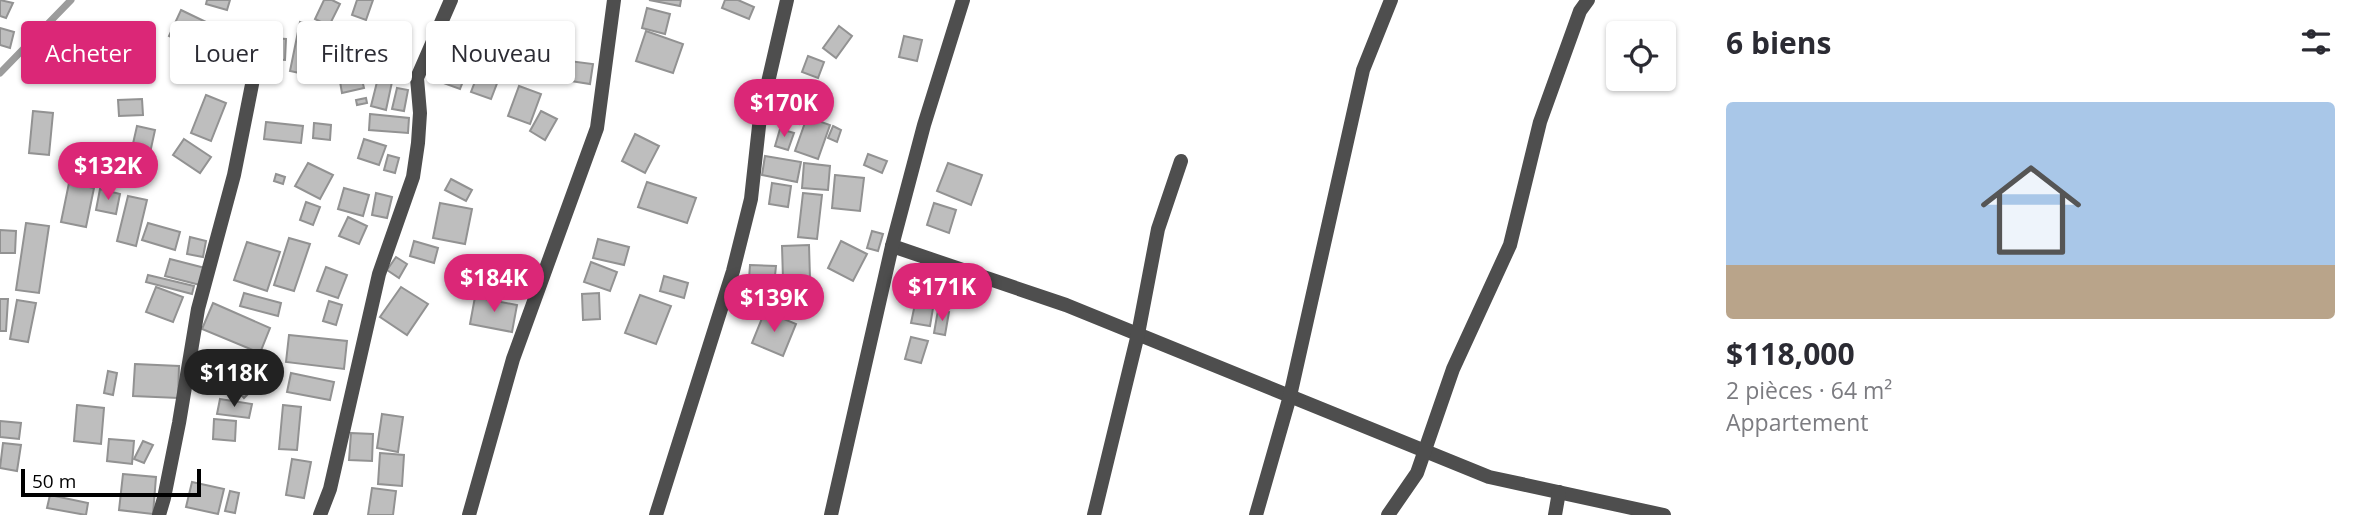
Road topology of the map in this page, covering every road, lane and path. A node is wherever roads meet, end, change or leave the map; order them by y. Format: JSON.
{"nodes":[{"id":1,"x":451,"y":0,"type":"edge"},
{"id":2,"x":614,"y":0,"type":"edge"},
{"id":3,"x":787,"y":0,"type":"edge"},
{"id":4,"x":963,"y":0,"type":"edge"},
{"id":5,"x":1391,"y":0,"type":"edge"},
{"id":6,"x":1588,"y":0,"type":"edge"},
{"id":7,"x":251,"y":84,"type":"edge"},
{"id":8,"x":1181,"y":161,"type":"dead end"},
{"id":9,"x":892,"y":246,"type":"junction"},
{"id":10,"x":1138,"y":334,"type":"junction"},
{"id":11,"x":1290,"y":396,"type":"junction"},
{"id":12,"x":1424,"y":450,"type":"junction"},
{"id":13,"x":1559,"y":492,"type":"junction"},
{"id":14,"x":159,"y":515,"type":"edge"},
{"id":15,"x":320,"y":515,"type":"edge"},
{"id":16,"x":469,"y":515,"type":"edge"},
{"id":17,"x":656,"y":515,"type":"edge"},
{"id":18,"x":831,"y":515,"type":"edge"},
{"id":19,"x":1094,"y":515,"type":"edge"},
{"id":20,"x":1256,"y":515,"type":"edge"},
{"id":21,"x":1388,"y":515,"type":"edge"},
{"id":22,"x":1555,"y":515,"type":"edge"},
{"id":23,"x":1664,"y":515,"type":"edge"}],
"edges":[{"from":1,"to":15,"type":"street"},
{"from":2,"to":16,"type":"street"},
{"from":3,"to":17,"type":"street"},
{"from":4,"to":9,"type":"street"},
{"from":5,"to":11,"type":"street"},
{"from":6,"to":12,"type":"street"},
{"from":7,"to":14,"type":"street"},
{"from":8,"to":10,"type":"street"},
{"from":9,"to":10,"type":"street"},
{"from":9,"to":18,"type":"street"},
{"from":10,"to":11,"type":"street"},
{"from":10,"to":19,"type":"street"},
{"from":11,"to":12,"type":"street"},
{"from":11,"to":20,"type":"street"},
{"from":12,"to":13,"type":"street"},
{"from":12,"to":21,"type":"street"},
{"from":13,"to":22,"type":"street"},
{"from":13,"to":23,"type":"street"}]}
